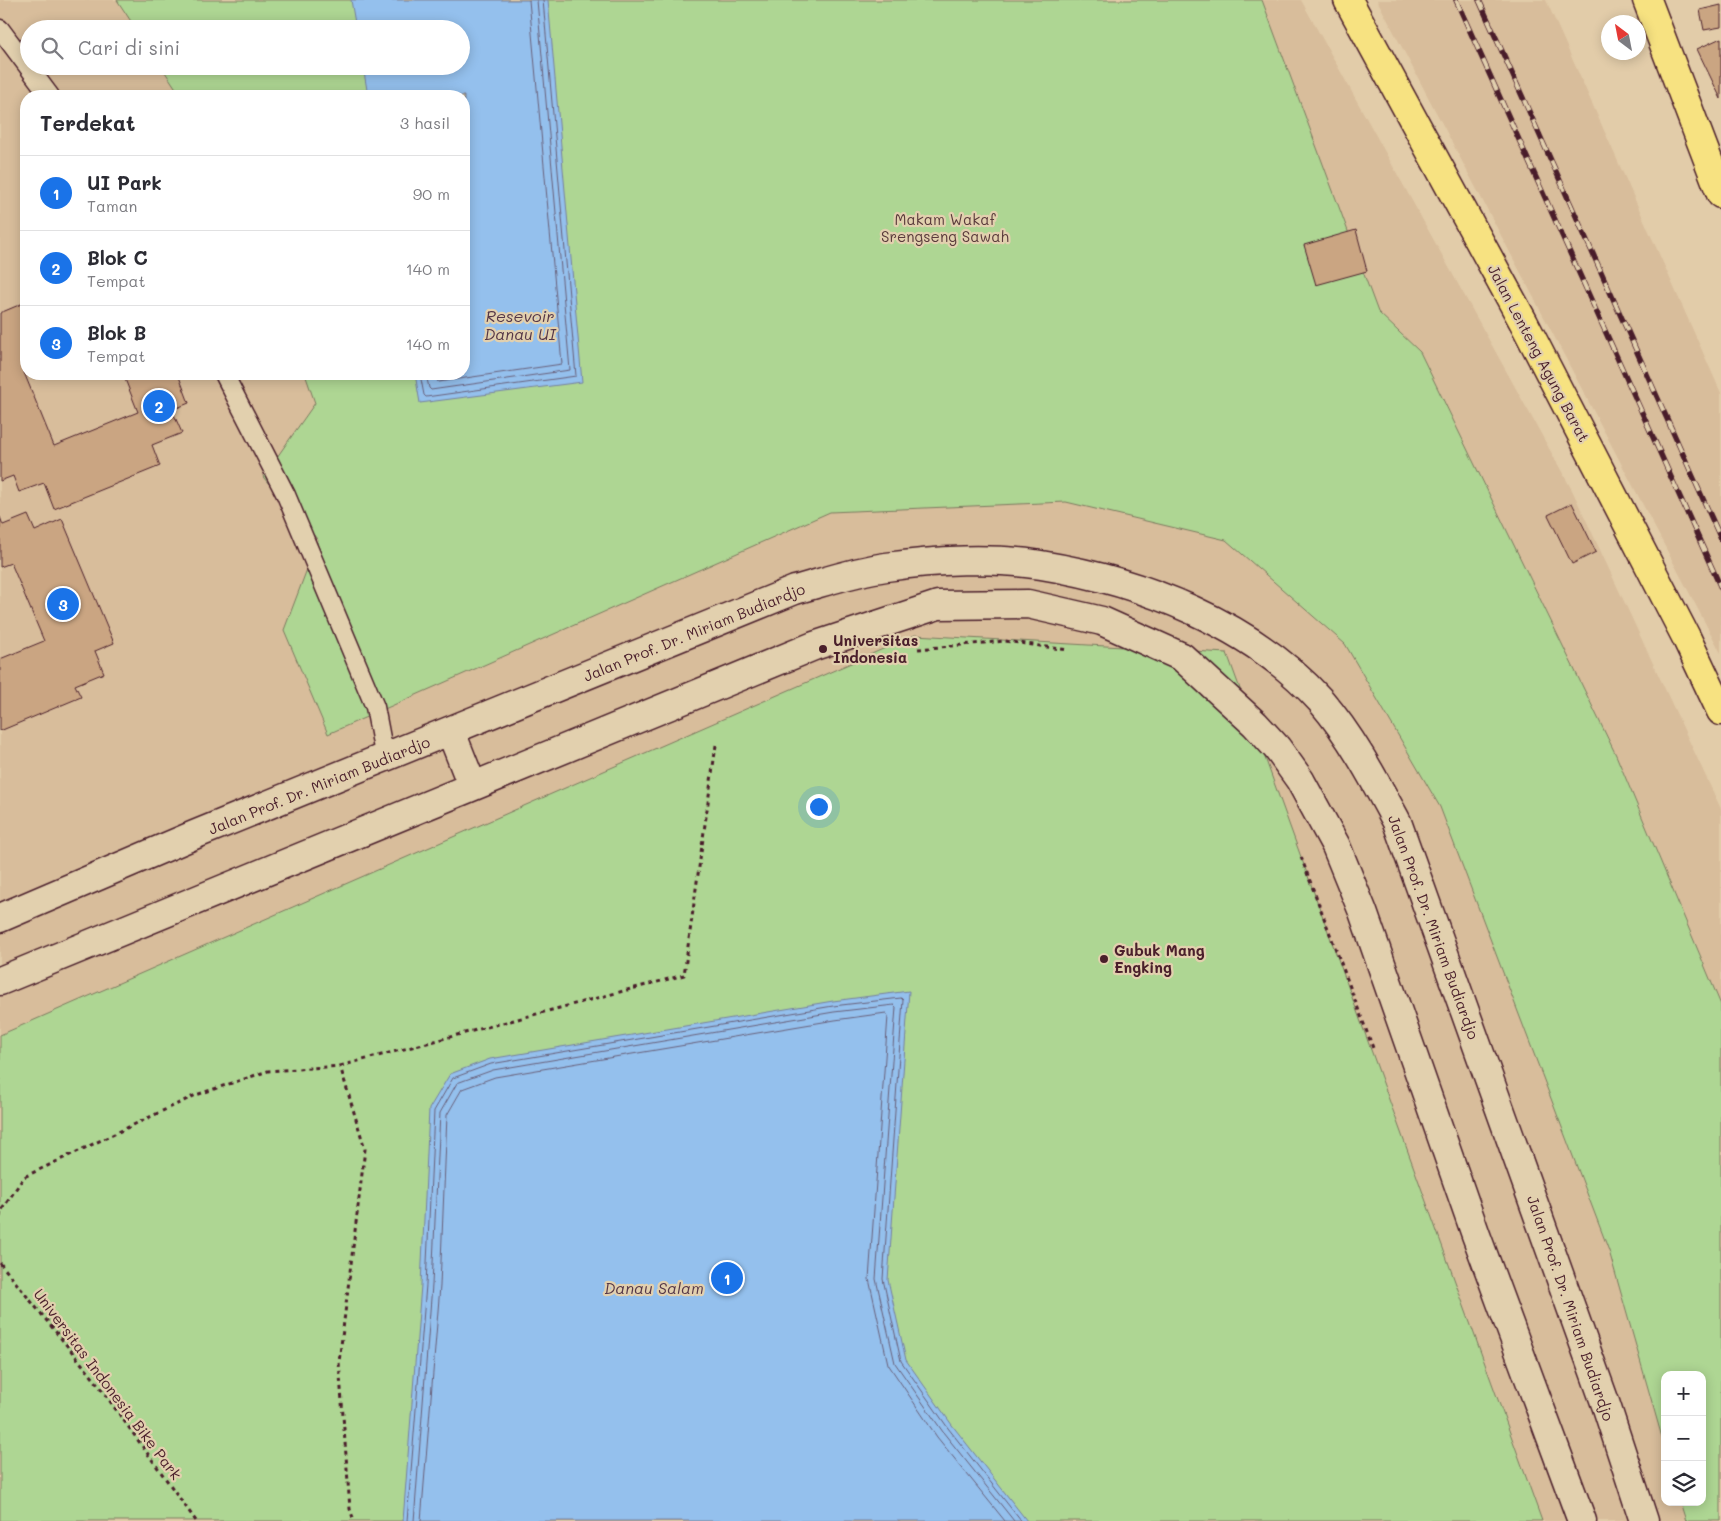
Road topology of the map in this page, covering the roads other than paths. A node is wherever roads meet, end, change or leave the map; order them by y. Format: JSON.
{"nodes":[{"id":1,"x":1348,"y":0,"type":"edge"},
{"id":2,"x":1646,"y":0,"type":"edge"},
{"id":3,"x":0,"y":29,"type":"edge"},
{"id":4,"x":20,"y":56,"type":"edge"},
{"id":5,"x":34,"y":75,"type":"edge"},
{"id":6,"x":46,"y":90,"type":"edge"},
{"id":7,"x":1721,"y":194,"type":"edge"},
{"id":8,"x":227,"y":380,"type":"edge"},
{"id":9,"x":1721,"y":711,"type":"edge"},
{"id":10,"x":451,"y":732,"type":"junction"},
{"id":11,"x":385,"y":759,"type":"junction"},
{"id":12,"x":472,"y":785,"type":"junction"},
{"id":13,"x":0,"y":918,"type":"edge"},
{"id":14,"x":0,"y":982,"type":"edge"},
{"id":15,"x":1582,"y":1521,"type":"edge"},
{"id":16,"x":1644,"y":1521,"type":"edge"}],
"edges":[{"from":1,"to":9,"type":"main road","name":"Jalan Lenteng Agung Barat"},
{"from":2,"to":7,"type":"main road"},
{"from":3,"to":4,"type":"lane"},
{"from":5,"to":6,"type":"lane"},
{"from":8,"to":11,"type":"lane"},
{"from":10,"to":11,"type":"street","name":"Jalan Prof. Dr. Miriam Budiardjo"},
{"from":10,"to":12,"type":"street"},
{"from":10,"to":16,"type":"street","name":"Jalan Prof. Dr. Miriam Budiardjo"},
{"from":11,"to":13,"type":"street","name":"Jalan Prof. Dr. Miriam Budiardjo"},
{"from":12,"to":14,"type":"street"},
{"from":12,"to":15,"type":"street"}]}
